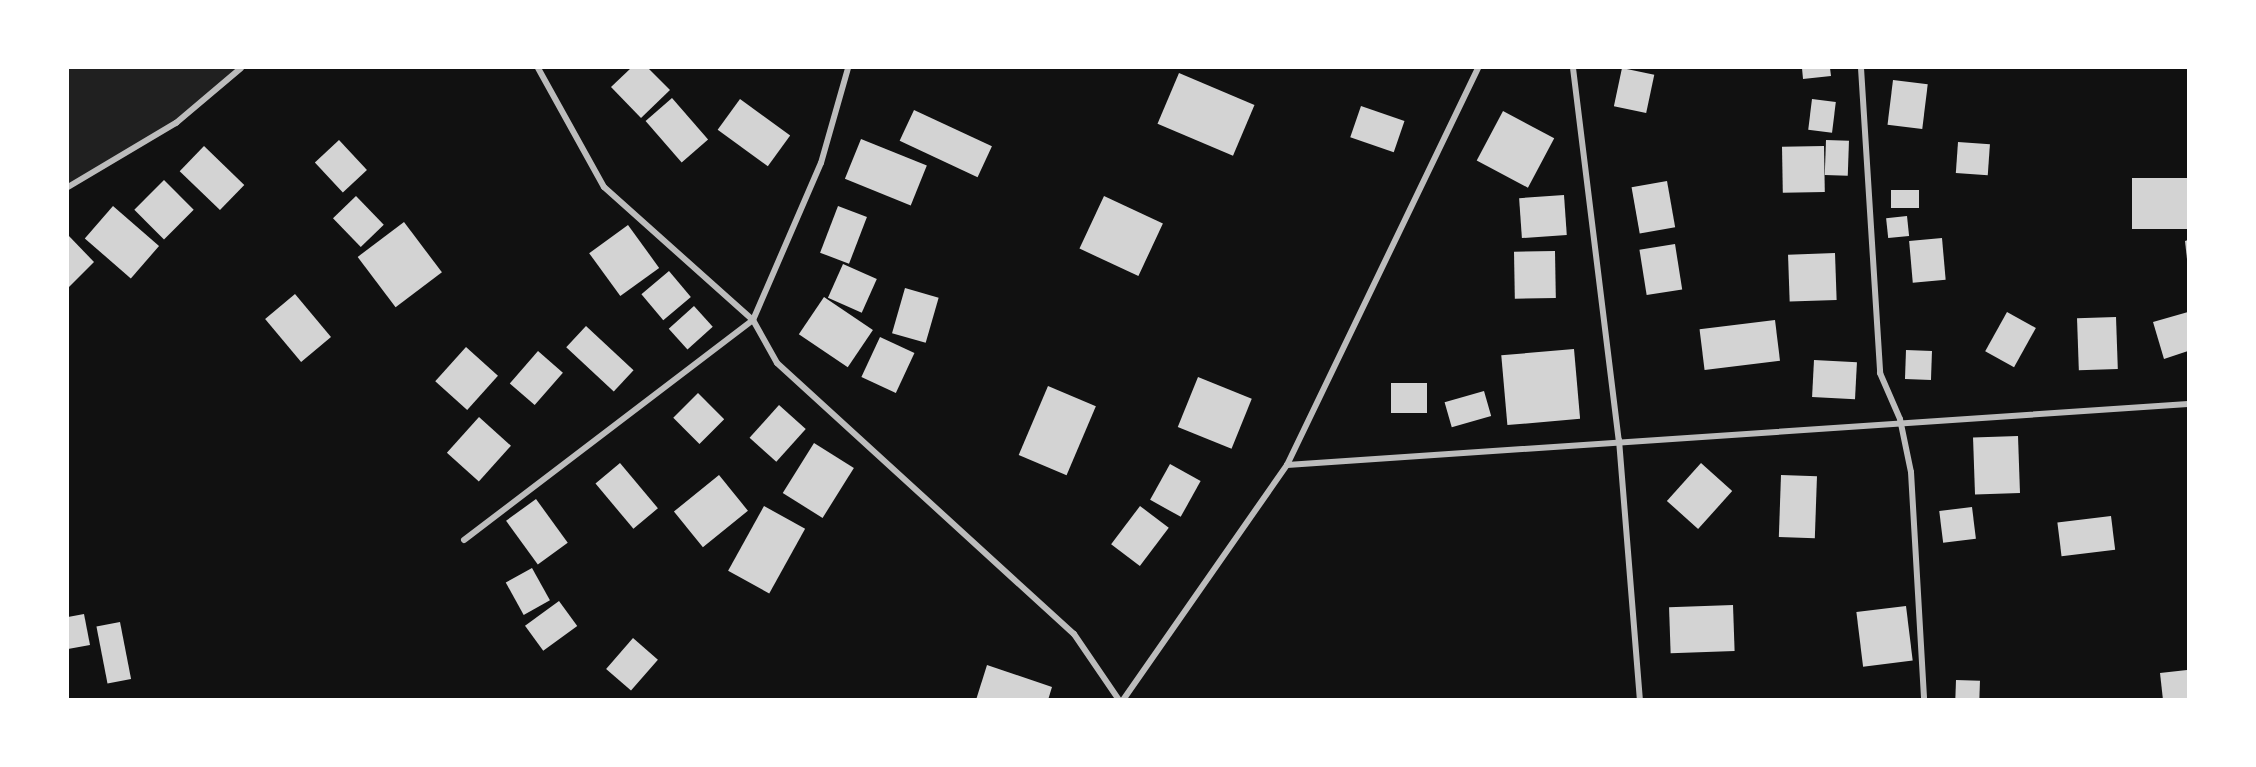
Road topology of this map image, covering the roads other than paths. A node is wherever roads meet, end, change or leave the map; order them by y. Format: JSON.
{"nodes":[{"id":1,"x":242,"y":68,"type":"edge"},
{"id":2,"x":538,"y":68,"type":"edge"},
{"id":3,"x":848,"y":68,"type":"edge"},
{"id":4,"x":1478,"y":68,"type":"edge"},
{"id":5,"x":1573,"y":68,"type":"edge"},
{"id":6,"x":1861,"y":68,"type":"edge"},
{"id":7,"x":68,"y":187,"type":"edge"},
{"id":8,"x":753,"y":320,"type":"junction"},
{"id":9,"x":2188,"y":404,"type":"edge"},
{"id":10,"x":1899,"y":419,"type":"junction"},
{"id":11,"x":1619,"y":440,"type":"junction"},
{"id":12,"x":1287,"y":465,"type":"junction"},
{"id":13,"x":464,"y":540,"type":"dead end"},
{"id":14,"x":1121,"y":699,"type":"edge"},
{"id":15,"x":1640,"y":699,"type":"edge"},
{"id":16,"x":1924,"y":699,"type":"edge"}],
"edges":[{"from":1,"to":7,"type":"street"},
{"from":2,"to":8,"type":"street"},
{"from":3,"to":8,"type":"street"},
{"from":4,"to":12,"type":"street"},
{"from":5,"to":11,"type":"street"},
{"from":6,"to":10,"type":"street"},
{"from":8,"to":13,"type":"street"},
{"from":8,"to":14,"type":"street"},
{"from":9,"to":10,"type":"street"},
{"from":10,"to":11,"type":"street"},
{"from":10,"to":16,"type":"street"},
{"from":11,"to":12,"type":"street"},
{"from":11,"to":15,"type":"street"},
{"from":12,"to":14,"type":"street"}]}
